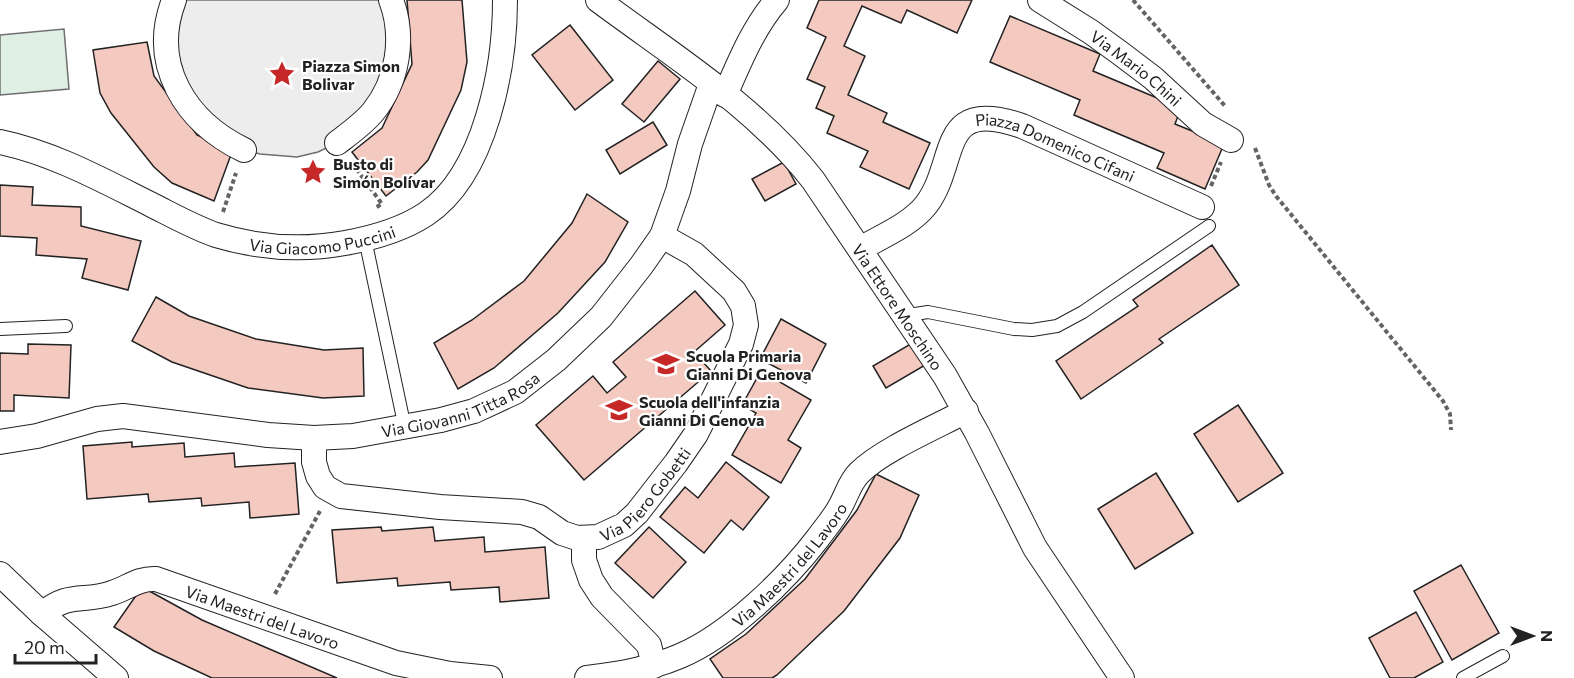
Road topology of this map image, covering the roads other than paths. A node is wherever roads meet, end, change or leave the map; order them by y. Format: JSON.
{"nodes":[{"id":1,"x":174,"y":0,"type":"edge"},
{"id":2,"x":391,"y":0,"type":"edge"},
{"id":3,"x":505,"y":0,"type":"edge"},
{"id":4,"x":598,"y":0,"type":"edge"},
{"id":5,"x":777,"y":0,"type":"edge"},
{"id":6,"x":1040,"y":0,"type":"edge"},
{"id":7,"x":718,"y":89,"type":"junction"},
{"id":8,"x":1231,"y":140,"type":"road end"},
{"id":9,"x":0,"y":142,"type":"edge"},
{"id":10,"x":337,"y":143,"type":"road end"},
{"id":11,"x":244,"y":150,"type":"road end"},
{"id":12,"x":1205,"y":217,"type":"joint"},
{"id":13,"x":662,"y":236,"type":"junction"},
{"id":14,"x":365,"y":239,"type":"junction"},
{"id":15,"x":860,"y":249,"type":"junction"},
{"id":16,"x":905,"y":318,"type":"junction"},
{"id":17,"x":66,"y":326,"type":"dead end"},
{"id":18,"x":0,"y":329,"type":"edge"},
{"id":19,"x":966,"y":411,"type":"junction"},
{"id":20,"x":405,"y":428,"type":"junction"},
{"id":21,"x":37,"y":436,"type":"junction"},
{"id":22,"x":314,"y":438,"type":"junction"},
{"id":23,"x":0,"y":442,"type":"edge"},
{"id":24,"x":0,"y":457,"type":"edge"},
{"id":25,"x":584,"y":538,"type":"junction"},
{"id":26,"x":0,"y":574,"type":"edge"},
{"id":27,"x":42,"y":615,"type":"junction"},
{"id":28,"x":1503,"y":656,"type":"dead end"},
{"id":29,"x":654,"y":666,"type":"junction"},
{"id":30,"x":116,"y":678,"type":"edge"},
{"id":31,"x":490,"y":678,"type":"edge"},
{"id":32,"x":587,"y":678,"type":"edge"},
{"id":33,"x":1122,"y":678,"type":"edge"},
{"id":34,"x":1463,"y":678,"type":"edge"}],
"edges":[{"from":1,"to":11,"type":"street"},
{"from":2,"to":10,"type":"street"},
{"from":3,"to":14,"type":"street","name":"Via Giacomo Puccini"},
{"from":4,"to":7,"type":"street","name":"Via Ettore Moschino"},
{"from":5,"to":7,"type":"street"},
{"from":6,"to":8,"type":"street","name":"Via Mario Chini"},
{"from":7,"to":13,"type":"street","name":"Via Giovanni Titta Rosa"},
{"from":7,"to":15,"type":"street","name":"Via Ettore Moschino"},
{"from":9,"to":14,"type":"street","name":"Via Giacomo Puccini"},
{"from":12,"to":15,"type":"street","name":"Piazza Domenico Cifani"},
{"from":12,"to":16,"type":"lane"},
{"from":13,"to":20,"type":"street","name":"Via Giovanni Titta Rosa"},
{"from":13,"to":25,"type":"street","name":"Via Piero Gobetti"},
{"from":14,"to":20,"type":"lane"},
{"from":15,"to":16,"type":"street","name":"Via Ettore Moschino"},
{"from":16,"to":19,"type":"street","name":"Via Ettore Moschino"},
{"from":17,"to":18,"type":"lane"},
{"from":19,"to":29,"type":"street","name":"Via Maestri del Lavoro"},
{"from":19,"to":33,"type":"street","name":"Via Ettore Moschino"},
{"from":20,"to":22,"type":"street","name":"Via Giovanni Titta Rosa"},
{"from":21,"to":22,"type":"street","name":"Via Giovanni Titta Rosa"},
{"from":21,"to":23,"type":"street","name":"Via Giovanni Titta Rosa"},
{"from":21,"to":24,"type":"street","name":"Via Giovanni Titta Rosa"},
{"from":22,"to":25,"type":"street","name":"Via Piero Gobetti"},
{"from":25,"to":29,"type":"street"},
{"from":26,"to":27,"type":"street"},
{"from":27,"to":30,"type":"street"},
{"from":27,"to":31,"type":"street","name":"Via Maestri del Lavoro"},
{"from":28,"to":34,"type":"lane"},
{"from":29,"to":32,"type":"street","name":"Via Maestri del Lavoro"}]}
